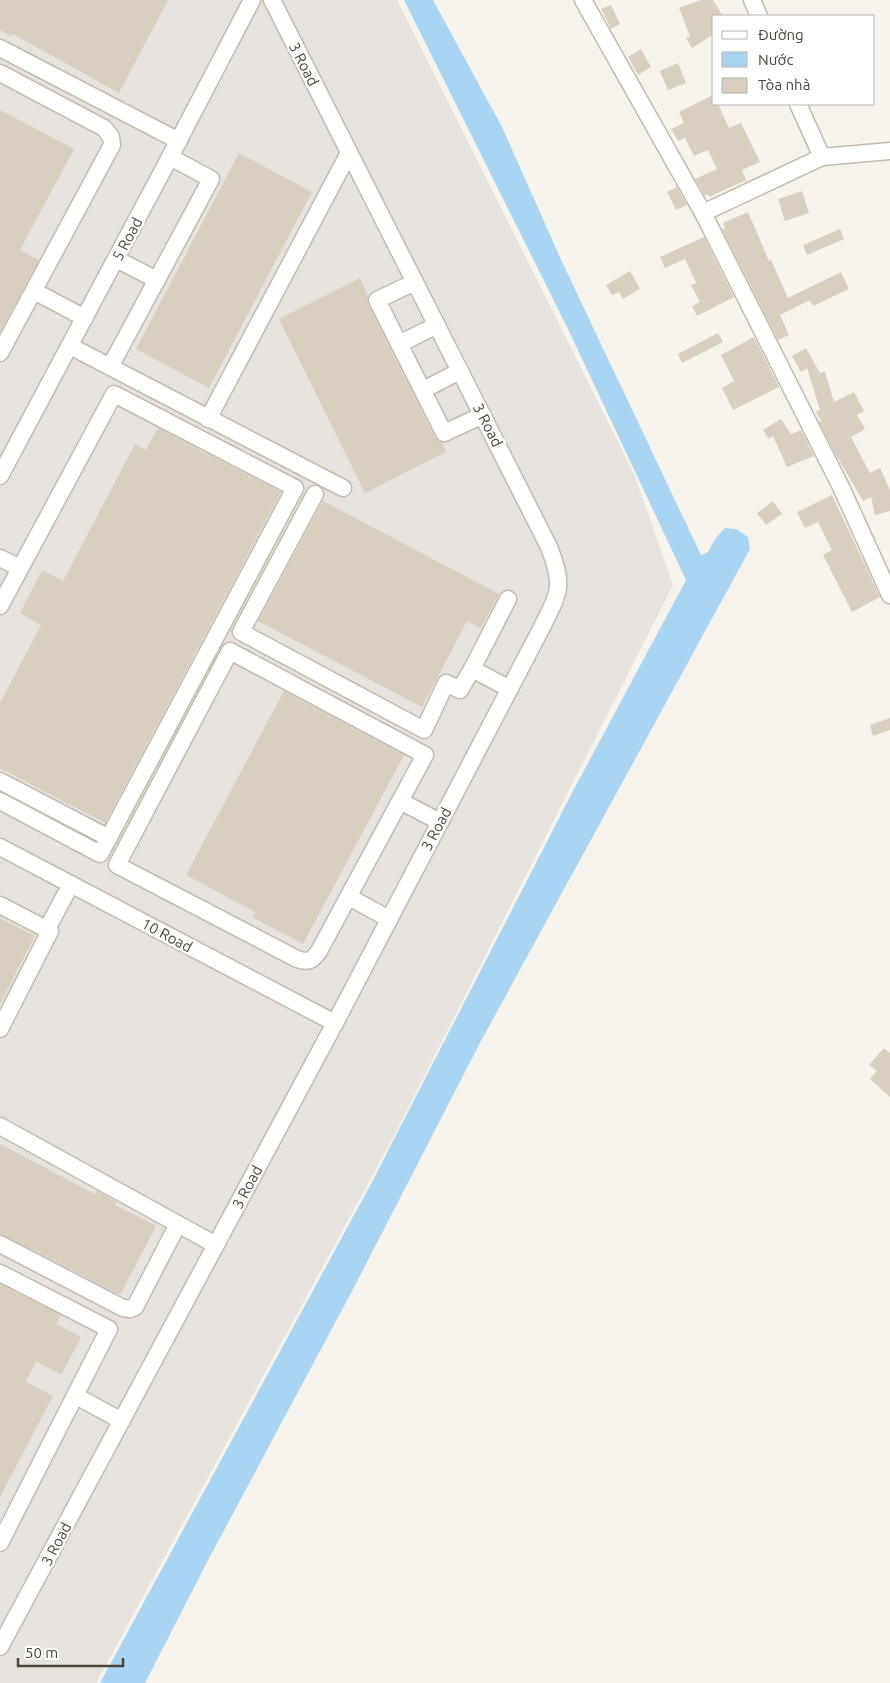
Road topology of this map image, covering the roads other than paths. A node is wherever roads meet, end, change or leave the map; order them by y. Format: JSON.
{"nodes":[{"id":1,"x":252,"y":0,"type":"edge"},
{"id":2,"x":272,"y":0,"type":"edge"},
{"id":3,"x":583,"y":0,"type":"edge"},
{"id":4,"x":752,"y":0,"type":"edge"},
{"id":5,"x":759,"y":15,"type":"edge"},
{"id":6,"x":0,"y":48,"type":"edge"},
{"id":7,"x":0,"y":73,"type":"edge"},
{"id":8,"x":798,"y":105,"type":"edge"},
{"id":9,"x":179,"y":142,"type":"junction"},
{"id":10,"x":890,"y":151,"type":"edge"},
{"id":11,"x":349,"y":153,"type":"junction"},
{"id":12,"x":822,"y":157,"type":"junction"},
{"id":13,"x":170,"y":158,"type":"junction"},
{"id":14,"x":703,"y":213,"type":"junction"},
{"id":15,"x":116,"y":259,"type":"junction"},
{"id":16,"x":157,"y":280,"type":"junction"},
{"id":17,"x":415,"y":282,"type":"junction"},
{"id":18,"x":34,"y":291,"type":"junction"},
{"id":19,"x":85,"y":318,"type":"junction"},
{"id":20,"x":437,"y":325,"type":"junction"},
{"id":21,"x":399,"y":344,"type":"junction"},
{"id":22,"x":70,"y":346,"type":"junction"},
{"id":23,"x":0,"y":353,"type":"edge"},
{"id":24,"x":110,"y":367,"type":"junction"},
{"id":25,"x":460,"y":370,"type":"junction"},
{"id":26,"x":423,"y":390,"type":"junction"},
{"id":27,"x":483,"y":416,"type":"junction"},
{"id":28,"x":208,"y":419,"type":"junction"},
{"id":29,"x":0,"y":476,"type":"edge"},
{"id":30,"x":342,"y":488,"type":"dead end"},
{"id":31,"x":315,"y":494,"type":"dead end"},
{"id":32,"x":0,"y":558,"type":"edge"},
{"id":33,"x":20,"y":568,"type":"junction"},
{"id":34,"x":890,"y":595,"type":"edge"},
{"id":35,"x":508,"y":599,"type":"dead end"},
{"id":36,"x":0,"y":606,"type":"edge"},
{"id":37,"x":472,"y":669,"type":"junction"},
{"id":38,"x":510,"y":689,"type":"junction"},
{"id":39,"x":0,"y":781,"type":"edge"},
{"id":40,"x":29,"y":796,"type":"junction"},
{"id":41,"x":0,"y":801,"type":"edge"},
{"id":42,"x":400,"y":801,"type":"junction"},
{"id":43,"x":21,"y":812,"type":"junction"},
{"id":44,"x":440,"y":822,"type":"junction"},
{"id":45,"x":108,"y":838,"type":"junction"},
{"id":46,"x":0,"y":847,"type":"edge"},
{"id":47,"x":71,"y":884,"type":"junction"},
{"id":48,"x":349,"y":897,"type":"junction"},
{"id":49,"x":0,"y":904,"type":"edge"},
{"id":50,"x":389,"y":920,"type":"junction"},
{"id":51,"x":47,"y":929,"type":"junction"},
{"id":52,"x":334,"y":1023,"type":"junction"},
{"id":53,"x":0,"y":1029,"type":"edge"},
{"id":54,"x":0,"y":1126,"type":"edge"},
{"id":55,"x":178,"y":1224,"type":"junction"},
{"id":56,"x":0,"y":1244,"type":"edge"},
{"id":57,"x":216,"y":1245,"type":"junction"},
{"id":58,"x":0,"y":1273,"type":"edge"},
{"id":59,"x":76,"y":1396,"type":"junction"},
{"id":60,"x":122,"y":1421,"type":"junction"},
{"id":61,"x":0,"y":1543,"type":"edge"},
{"id":62,"x":0,"y":1647,"type":"edge"}],
"edges":[{"from":1,"to":9,"type":"street","name":"5 Road"},
{"from":2,"to":11,"type":"street","name":"3 Road"},
{"from":3,"to":14,"type":"street"},
{"from":4,"to":5,"type":"street"},
{"from":6,"to":9,"type":"street"},
{"from":7,"to":18,"type":"street"},
{"from":8,"to":12,"type":"street"},
{"from":9,"to":13,"type":"street","name":"5 Road"},
{"from":10,"to":12,"type":"street"},
{"from":11,"to":17,"type":"street","name":"3 Road"},
{"from":11,"to":28,"type":"street"},
{"from":12,"to":14,"type":"street"},
{"from":13,"to":15,"type":"street","name":"5 Road"},
{"from":13,"to":16,"type":"street"},
{"from":14,"to":34,"type":"street"},
{"from":15,"to":16,"type":"street"},
{"from":15,"to":19,"type":"street","name":"5 Road"},
{"from":16,"to":24,"type":"street"},
{"from":17,"to":20,"type":"street","name":"3 Road"},
{"from":17,"to":21,"type":"street"},
{"from":18,"to":19,"type":"street"},
{"from":18,"to":23,"type":"street"},
{"from":19,"to":22,"type":"street","name":"5 Road"},
{"from":20,"to":21,"type":"street"},
{"from":20,"to":25,"type":"street","name":"3 Road"},
{"from":21,"to":26,"type":"street"},
{"from":22,"to":24,"type":"street"},
{"from":22,"to":29,"type":"street","name":"5 Road"},
{"from":24,"to":28,"type":"street"},
{"from":25,"to":26,"type":"street"},
{"from":25,"to":27,"type":"street","name":"3 Road"},
{"from":26,"to":27,"type":"street"},
{"from":27,"to":38,"type":"street","name":"3 Road"},
{"from":28,"to":30,"type":"street"},
{"from":31,"to":37,"type":"street"},
{"from":32,"to":33,"type":"street"},
{"from":33,"to":36,"type":"street"},
{"from":33,"to":45,"type":"street"},
{"from":35,"to":37,"type":"street"},
{"from":37,"to":38,"type":"street"},
{"from":38,"to":44,"type":"street","name":"3 Road"},
{"from":39,"to":40,"type":"street"},
{"from":40,"to":43,"type":"street"},
{"from":40,"to":45,"type":"street"},
{"from":41,"to":43,"type":"street"},
{"from":42,"to":44,"type":"street"},
{"from":42,"to":48,"type":"street"},
{"from":42,"to":48,"type":"street"},
{"from":43,"to":45,"type":"street"},
{"from":44,"to":50,"type":"street","name":"3 Road"},
{"from":46,"to":47,"type":"street","name":"10 Road"},
{"from":47,"to":51,"type":"street"},
{"from":47,"to":52,"type":"street","name":"10 Road"},
{"from":48,"to":50,"type":"street"},
{"from":49,"to":51,"type":"street"},
{"from":50,"to":52,"type":"street","name":"3 Road"},
{"from":51,"to":53,"type":"street"},
{"from":52,"to":57,"type":"street","name":"3 Road"},
{"from":54,"to":55,"type":"street"},
{"from":55,"to":56,"type":"street"},
{"from":55,"to":57,"type":"street"},
{"from":57,"to":60,"type":"street","name":"3 Road"},
{"from":58,"to":59,"type":"street"},
{"from":59,"to":60,"type":"street"},
{"from":59,"to":61,"type":"street"},
{"from":60,"to":62,"type":"street","name":"3 Road"}]}
